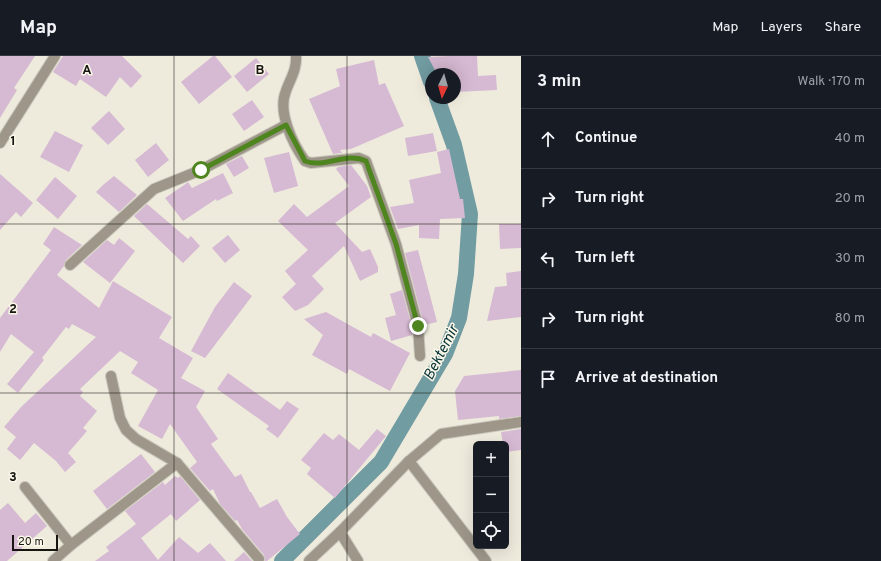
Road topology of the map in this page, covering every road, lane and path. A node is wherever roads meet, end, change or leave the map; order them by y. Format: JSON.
{"nodes":[{"id":1,"x":55,"y":56,"type":"edge"},
{"id":2,"x":296,"y":56,"type":"edge"},
{"id":3,"x":286,"y":125,"type":"junction"},
{"id":4,"x":0,"y":144,"type":"edge"},
{"id":5,"x":70,"y":265,"type":"dead end"},
{"id":6,"x":420,"y":356,"type":"dead end"},
{"id":7,"x":111,"y":376,"type":"dead end"},
{"id":8,"x":521,"y":422,"type":"edge"},
{"id":9,"x":409,"y":461,"type":"junction"},
{"id":10,"x":177,"y":463,"type":"junction"},
{"id":11,"x":25,"y":487,"type":"dead end"},
{"id":12,"x":340,"y":532,"type":"junction"},
{"id":13,"x":71,"y":545,"type":"junction"},
{"id":14,"x":259,"y":559,"type":"dead end"},
{"id":15,"x":53,"y":561,"type":"edge"},
{"id":16,"x":309,"y":561,"type":"edge"},
{"id":17,"x":358,"y":561,"type":"edge"},
{"id":18,"x":486,"y":561,"type":"edge"}],
"edges":[{"from":1,"to":4,"type":"street"},
{"from":2,"to":3,"type":"street"},
{"from":3,"to":5,"type":"street"},
{"from":3,"to":6,"type":"street"},
{"from":7,"to":10,"type":"street"},
{"from":8,"to":9,"type":"street"},
{"from":9,"to":12,"type":"street"},
{"from":9,"to":18,"type":"street"},
{"from":10,"to":13,"type":"street"},
{"from":10,"to":14,"type":"street"},
{"from":11,"to":13,"type":"street"},
{"from":12,"to":16,"type":"street"},
{"from":12,"to":17,"type":"street"},
{"from":13,"to":15,"type":"street"}]}
